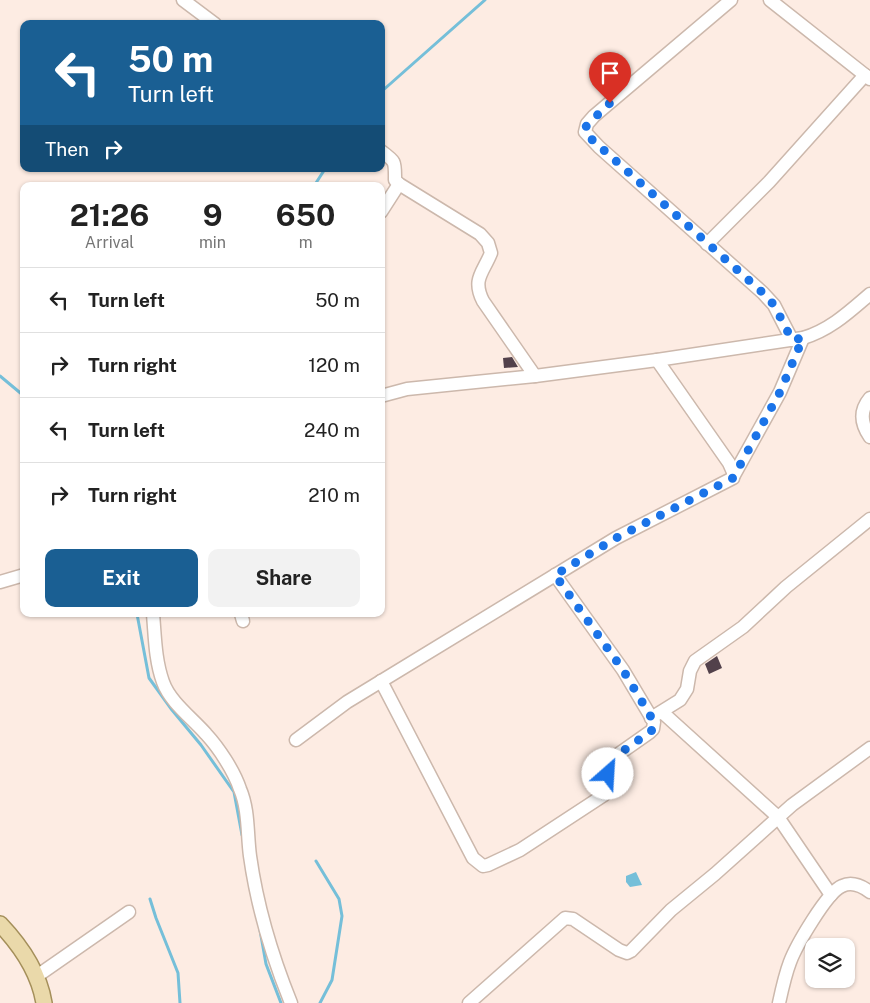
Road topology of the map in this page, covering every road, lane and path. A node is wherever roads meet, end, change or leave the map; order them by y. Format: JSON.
{"nodes":[{"id":1,"x":183,"y":0,"type":"edge"},
{"id":2,"x":730,"y":0,"type":"edge"},
{"id":3,"x":770,"y":0,"type":"edge"},
{"id":4,"x":210,"y":20,"type":"edge"},
{"id":5,"x":867,"y":77,"type":"edge"},
{"id":6,"x":385,"y":154,"type":"edge"},
{"id":7,"x":399,"y":184,"type":"junction"},
{"id":8,"x":385,"y":206,"type":"edge"},
{"id":9,"x":707,"y":244,"type":"junction"},
{"id":10,"x":870,"y":294,"type":"edge"},
{"id":11,"x":798,"y":339,"type":"junction"},
{"id":12,"x":657,"y":360,"type":"junction"},
{"id":13,"x":534,"y":376,"type":"junction"},
{"id":14,"x":385,"y":395,"type":"edge"},
{"id":15,"x":870,"y":398,"type":"edge"},
{"id":16,"x":870,"y":437,"type":"edge"},
{"id":17,"x":734,"y":475,"type":"junction"},
{"id":18,"x":870,"y":519,"type":"edge"},
{"id":19,"x":555,"y":575,"type":"junction"},
{"id":20,"x":20,"y":576,"type":"edge"},
{"id":21,"x":0,"y":582,"type":"edge"},
{"id":22,"x":153,"y":617,"type":"edge"},
{"id":23,"x":381,"y":681,"type":"junction"},
{"id":24,"x":656,"y":715,"type":"junction"},
{"id":25,"x":296,"y":740,"type":"dead end"},
{"id":26,"x":870,"y":748,"type":"edge"},
{"id":27,"x":778,"y":817,"type":"junction"},
{"id":28,"x":870,"y":892,"type":"edge"},
{"id":29,"x":831,"y":895,"type":"junction"},
{"id":30,"x":129,"y":912,"type":"dead end"},
{"id":31,"x":0,"y":924,"type":"edge"},
{"id":32,"x":37,"y":976,"type":"junction"},
{"id":33,"x":40,"y":1000,"type":"edge"},
{"id":34,"x":290,"y":1003,"type":"edge"},
{"id":35,"x":470,"y":1003,"type":"edge"},
{"id":36,"x":779,"y":1003,"type":"edge"}],
"edges":[{"from":1,"to":4,"type":"street"},
{"from":2,"to":9,"type":"street"},
{"from":3,"to":5,"type":"street"},
{"from":5,"to":9,"type":"street"},
{"from":6,"to":7,"type":"street"},
{"from":7,"to":8,"type":"street"},
{"from":7,"to":13,"type":"street"},
{"from":9,"to":11,"type":"street"},
{"from":10,"to":11,"type":"street"},
{"from":11,"to":12,"type":"street"},
{"from":11,"to":17,"type":"street"},
{"from":12,"to":13,"type":"street"},
{"from":12,"to":17,"type":"street"},
{"from":13,"to":14,"type":"street"},
{"from":15,"to":16,"type":"street"},
{"from":17,"to":19,"type":"street"},
{"from":18,"to":24,"type":"street"},
{"from":19,"to":23,"type":"street"},
{"from":19,"to":24,"type":"street"},
{"from":20,"to":21,"type":"street"},
{"from":22,"to":34,"type":"street"},
{"from":23,"to":24,"type":"street"},
{"from":23,"to":25,"type":"street"},
{"from":24,"to":27,"type":"street"},
{"from":26,"to":27,"type":"street"},
{"from":27,"to":29,"type":"street"},
{"from":27,"to":35,"type":"street"},
{"from":28,"to":29,"type":"street"},
{"from":29,"to":36,"type":"street"},
{"from":30,"to":32,"type":"street"},
{"from":31,"to":32,"type":"main road"},
{"from":32,"to":33,"type":"main road"}]}
